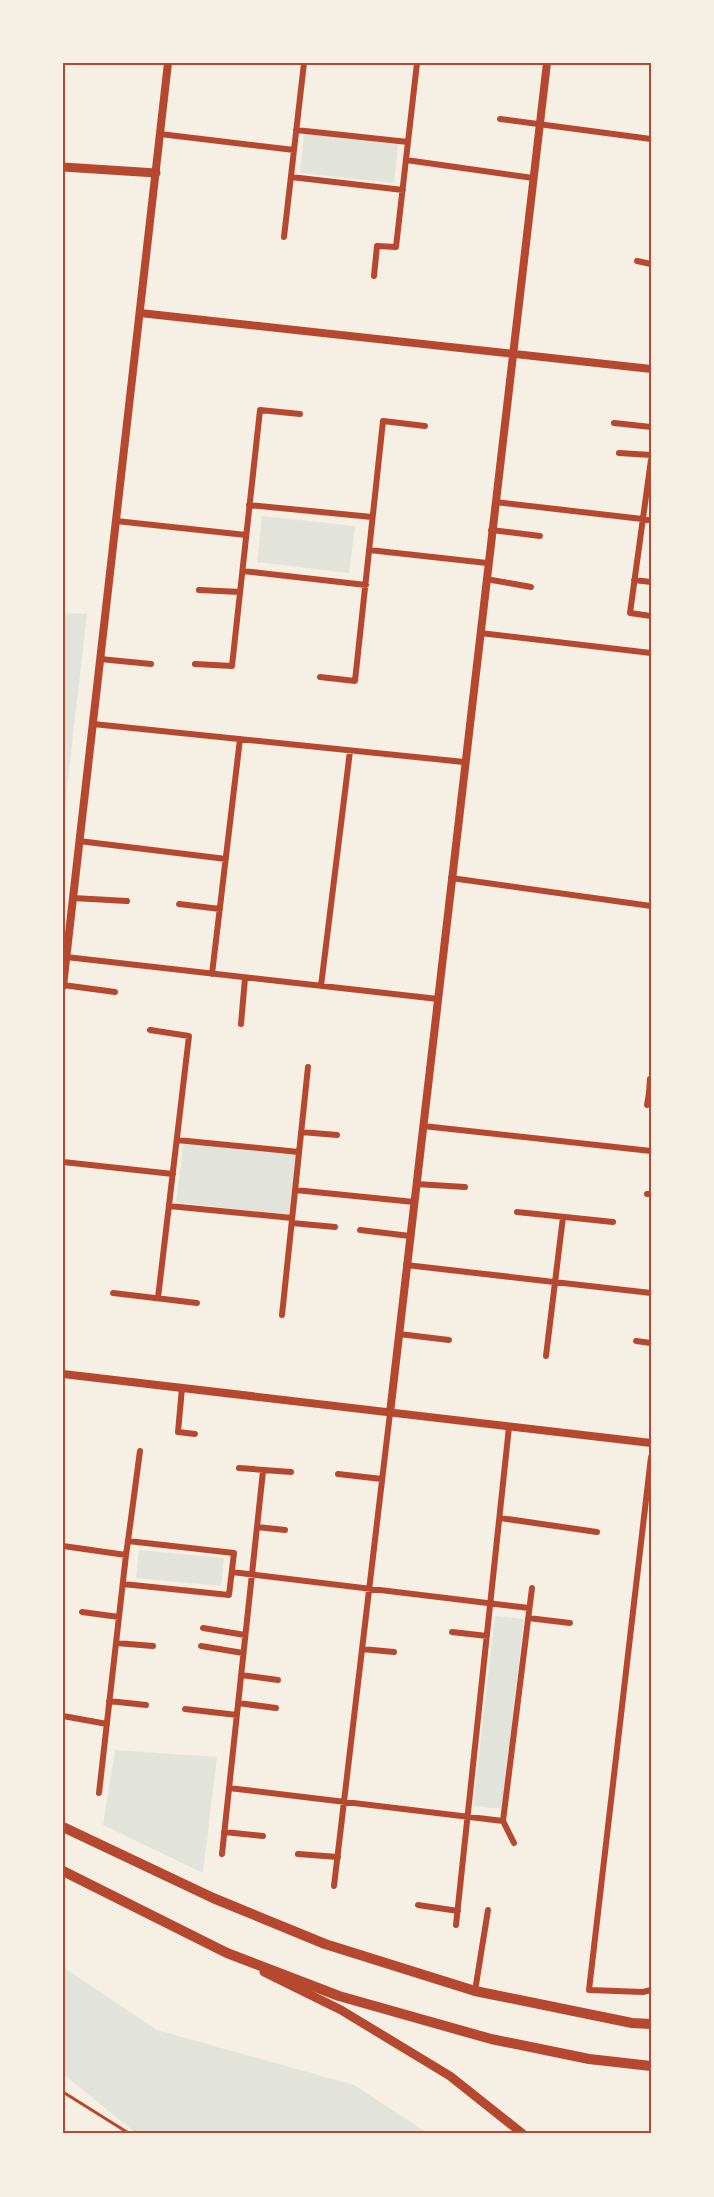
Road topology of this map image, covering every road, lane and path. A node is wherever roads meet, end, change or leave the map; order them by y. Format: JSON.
{"nodes":[{"id":1,"x":168,"y":63,"type":"edge"},
{"id":2,"x":304,"y":63,"type":"edge"},
{"id":3,"x":417,"y":63,"type":"edge"},
{"id":4,"x":547,"y":63,"type":"edge"},
{"id":5,"x":500,"y":119,"type":"dead end"},
{"id":6,"x":539,"y":125,"type":"junction"},
{"id":7,"x":296,"y":130,"type":"junction"},
{"id":8,"x":160,"y":134,"type":"junction"},
{"id":9,"x":651,"y":139,"type":"edge"},
{"id":10,"x":408,"y":142,"type":"junction"},
{"id":11,"x":294,"y":150,"type":"junction"},
{"id":12,"x":406,"y":160,"type":"junction"},
{"id":13,"x":63,"y":167,"type":"edge"},
{"id":14,"x":156,"y":173,"type":"junction"},
{"id":15,"x":291,"y":177,"type":"junction"},
{"id":16,"x":533,"y":178,"type":"junction"},
{"id":17,"x":403,"y":189,"type":"junction"},
{"id":18,"x":284,"y":237,"type":"dead end"},
{"id":19,"x":638,"y":261,"type":"dead end"},
{"id":20,"x":651,"y":264,"type":"edge"},
{"id":21,"x":374,"y":276,"type":"dead end"},
{"id":22,"x":140,"y":313,"type":"junction"},
{"id":23,"x":512,"y":354,"type":"junction"},
{"id":24,"x":651,"y":369,"type":"edge"},
{"id":25,"x":300,"y":414,"type":"dead end"},
{"id":26,"x":614,"y":423,"type":"dead end"},
{"id":27,"x":425,"y":426,"type":"dead end"},
{"id":28,"x":651,"y":427,"type":"edge"},
{"id":29,"x":619,"y":453,"type":"dead end"},
{"id":30,"x":651,"y":458,"type":"edge"},
{"id":31,"x":495,"y":502,"type":"junction"},
{"id":32,"x":249,"y":505,"type":"junction"},
{"id":33,"x":372,"y":517,"type":"junction"},
{"id":34,"x":642,"y":519,"type":"junction"},
{"id":35,"x":651,"y":520,"type":"edge"},
{"id":36,"x":116,"y":521,"type":"junction"},
{"id":37,"x":491,"y":530,"type":"junction"},
{"id":38,"x":246,"y":535,"type":"junction"},
{"id":39,"x":540,"y":536,"type":"dead end"},
{"id":40,"x":369,"y":550,"type":"junction"},
{"id":41,"x":487,"y":564,"type":"junction"},
{"id":42,"x":243,"y":571,"type":"junction"},
{"id":43,"x":486,"y":579,"type":"junction"},
{"id":44,"x":634,"y":580,"type":"junction"},
{"id":45,"x":651,"y":582,"type":"edge"},
{"id":46,"x":366,"y":585,"type":"junction"},
{"id":47,"x":531,"y":587,"type":"dead end"},
{"id":48,"x":199,"y":590,"type":"dead end"},
{"id":49,"x":240,"y":592,"type":"junction"},
{"id":50,"x":651,"y":616,"type":"edge"},
{"id":51,"x":480,"y":633,"type":"junction"},
{"id":52,"x":651,"y":653,"type":"edge"},
{"id":53,"x":100,"y":659,"type":"junction"},
{"id":54,"x":151,"y":664,"type":"dead end"},
{"id":55,"x":195,"y":664,"type":"dead end"},
{"id":56,"x":320,"y":677,"type":"dead end"},
{"id":57,"x":93,"y":724,"type":"junction"},
{"id":58,"x":240,"y":739,"type":"junction"},
{"id":59,"x":350,"y":751,"type":"junction"},
{"id":60,"x":464,"y":762,"type":"junction"},
{"id":61,"x":79,"y":841,"type":"junction"},
{"id":62,"x":226,"y":859,"type":"junction"},
{"id":63,"x":451,"y":878,"type":"junction"},
{"id":64,"x":73,"y":898,"type":"junction"},
{"id":65,"x":127,"y":901,"type":"dead end"},
{"id":66,"x":179,"y":904,"type":"dead end"},
{"id":67,"x":651,"y":906,"type":"edge"},
{"id":68,"x":220,"y":909,"type":"junction"},
{"id":69,"x":66,"y":957,"type":"junction"},
{"id":70,"x":212,"y":974,"type":"junction"},
{"id":71,"x":245,"y":978,"type":"junction"},
{"id":72,"x":63,"y":985,"type":"edge"},
{"id":73,"x":321,"y":986,"type":"junction"},
{"id":74,"x":115,"y":992,"type":"dead end"},
{"id":75,"x":438,"y":999,"type":"junction"},
{"id":76,"x":241,"y":1024,"type":"dead end"},
{"id":77,"x":150,"y":1030,"type":"dead end"},
{"id":78,"x":308,"y":1067,"type":"dead end"},
{"id":79,"x":650,"y":1079,"type":"edge"},
{"id":80,"x":650,"y":1093,"type":"edge"},
{"id":81,"x":647,"y":1105,"type":"dead end"},
{"id":82,"x":423,"y":1126,"type":"junction"},
{"id":83,"x":302,"y":1132,"type":"junction"},
{"id":84,"x":337,"y":1135,"type":"dead end"},
{"id":85,"x":177,"y":1140,"type":"junction"},
{"id":86,"x":651,"y":1150,"type":"edge"},
{"id":87,"x":299,"y":1152,"type":"junction"},
{"id":88,"x":63,"y":1162,"type":"edge"},
{"id":89,"x":172,"y":1174,"type":"junction"},
{"id":90,"x":416,"y":1184,"type":"junction"},
{"id":91,"x":465,"y":1187,"type":"dead end"},
{"id":92,"x":295,"y":1190,"type":"junction"},
{"id":93,"x":414,"y":1202,"type":"junction"},
{"id":94,"x":169,"y":1206,"type":"junction"},
{"id":95,"x":517,"y":1212,"type":"dead end"},
{"id":96,"x":563,"y":1217,"type":"junction"},
{"id":97,"x":292,"y":1221,"type":"junction"},
{"id":98,"x":613,"y":1222,"type":"dead end"},
{"id":99,"x":335,"y":1227,"type":"dead end"},
{"id":100,"x":360,"y":1230,"type":"dead end"},
{"id":101,"x":410,"y":1236,"type":"junction"},
{"id":102,"x":406,"y":1264,"type":"junction"},
{"id":103,"x":556,"y":1282,"type":"junction"},
{"id":104,"x":113,"y":1293,"type":"dead end"},
{"id":105,"x":651,"y":1293,"type":"edge"},
{"id":106,"x":158,"y":1298,"type":"junction"},
{"id":107,"x":197,"y":1304,"type":"dead end"},
{"id":108,"x":282,"y":1315,"type":"dead end"},
{"id":109,"x":399,"y":1334,"type":"junction"},
{"id":110,"x":449,"y":1340,"type":"dead end"},
{"id":111,"x":636,"y":1341,"type":"dead end"},
{"id":112,"x":651,"y":1343,"type":"edge"},
{"id":113,"x":546,"y":1356,"type":"dead end"},
{"id":114,"x":63,"y":1374,"type":"edge"},
{"id":115,"x":182,"y":1388,"type":"junction"},
{"id":116,"x":390,"y":1413,"type":"junction"},
{"id":117,"x":509,"y":1427,"type":"junction"},
{"id":118,"x":195,"y":1434,"type":"dead end"},
{"id":119,"x":651,"y":1443,"type":"edge"},
{"id":120,"x":140,"y":1451,"type":"dead end"},
{"id":121,"x":651,"y":1457,"type":"edge"},
{"id":122,"x":239,"y":1468,"type":"dead end"},
{"id":123,"x":264,"y":1471,"type":"junction"},
{"id":124,"x":291,"y":1472,"type":"dead end"},
{"id":125,"x":338,"y":1474,"type":"dead end"},
{"id":126,"x":382,"y":1479,"type":"junction"},
{"id":127,"x":500,"y":1518,"type":"junction"},
{"id":128,"x":257,"y":1527,"type":"junction"},
{"id":129,"x":285,"y":1530,"type":"dead end"},
{"id":130,"x":597,"y":1532,"type":"dead end"},
{"id":131,"x":128,"y":1541,"type":"junction"},
{"id":132,"x":63,"y":1546,"type":"edge"},
{"id":133,"x":126,"y":1555,"type":"junction"},
{"id":134,"x":232,"y":1572,"type":"junction"},
{"id":135,"x":252,"y":1575,"type":"junction"},
{"id":136,"x":123,"y":1584,"type":"junction"},
{"id":137,"x":532,"y":1588,"type":"dead end"},
{"id":138,"x":369,"y":1589,"type":"junction"},
{"id":139,"x":490,"y":1604,"type":"junction"},
{"id":140,"x":530,"y":1608,"type":"junction"},
{"id":141,"x":82,"y":1612,"type":"dead end"},
{"id":142,"x":119,"y":1617,"type":"junction"},
{"id":143,"x":528,"y":1618,"type":"junction"},
{"id":144,"x":570,"y":1623,"type":"dead end"},
{"id":145,"x":203,"y":1628,"type":"dead end"},
{"id":146,"x":452,"y":1632,"type":"dead end"},
{"id":147,"x":245,"y":1635,"type":"junction"},
{"id":148,"x":487,"y":1636,"type":"junction"},
{"id":149,"x":116,"y":1643,"type":"junction"},
{"id":150,"x":153,"y":1646,"type":"dead end"},
{"id":151,"x":201,"y":1646,"type":"dead end"},
{"id":152,"x":362,"y":1649,"type":"junction"},
{"id":153,"x":394,"y":1652,"type":"dead end"},
{"id":154,"x":243,"y":1653,"type":"junction"},
{"id":155,"x":241,"y":1675,"type":"junction"},
{"id":156,"x":278,"y":1680,"type":"dead end"},
{"id":157,"x":109,"y":1701,"type":"junction"},
{"id":158,"x":238,"y":1703,"type":"junction"},
{"id":159,"x":146,"y":1705,"type":"dead end"},
{"id":160,"x":276,"y":1708,"type":"dead end"},
{"id":161,"x":185,"y":1709,"type":"dead end"},
{"id":162,"x":237,"y":1715,"type":"junction"},
{"id":163,"x":63,"y":1716,"type":"edge"},
{"id":164,"x":107,"y":1724,"type":"junction"},
{"id":165,"x":229,"y":1788,"type":"junction"},
{"id":166,"x":99,"y":1793,"type":"dead end"},
{"id":167,"x":344,"y":1801,"type":"junction"},
{"id":168,"x":468,"y":1816,"type":"junction"},
{"id":169,"x":503,"y":1821,"type":"junction"},
{"id":170,"x":63,"y":1827,"type":"edge"},
{"id":171,"x":224,"y":1832,"type":"junction"},
{"id":172,"x":263,"y":1836,"type":"dead end"},
{"id":173,"x":514,"y":1843,"type":"dead end"},
{"id":174,"x":222,"y":1854,"type":"dead end"},
{"id":175,"x":298,"y":1854,"type":"dead end"},
{"id":176,"x":338,"y":1857,"type":"junction"},
{"id":177,"x":63,"y":1870,"type":"edge"},
{"id":178,"x":334,"y":1886,"type":"dead end"},
{"id":179,"x":418,"y":1905,"type":"dead end"},
{"id":180,"x":488,"y":1910,"type":"dead end"},
{"id":181,"x":458,"y":1911,"type":"junction"},
{"id":182,"x":456,"y":1925,"type":"dead end"},
{"id":183,"x":227,"y":1953,"type":"junction"},
{"id":184,"x":651,"y":1990,"type":"edge"},
{"id":185,"x":475,"y":1991,"type":"junction"},
{"id":186,"x":651,"y":2024,"type":"edge"},
{"id":187,"x":651,"y":2066,"type":"edge"},
{"id":188,"x":63,"y":2092,"type":"edge"},
{"id":189,"x":130,"y":2134,"type":"edge"},
{"id":190,"x":523,"y":2134,"type":"edge"}],
"edges":[{"from":1,"to":8,"type":"street"},
{"from":2,"to":7,"type":"street"},
{"from":3,"to":10,"type":"street"},
{"from":4,"to":6,"type":"street"},
{"from":5,"to":6,"type":"street"},
{"from":6,"to":9,"type":"street"},
{"from":6,"to":16,"type":"street"},
{"from":7,"to":10,"type":"street"},
{"from":7,"to":11,"type":"street"},
{"from":8,"to":11,"type":"street"},
{"from":8,"to":14,"type":"street"},
{"from":10,"to":12,"type":"street"},
{"from":11,"to":15,"type":"street"},
{"from":12,"to":16,"type":"street"},
{"from":12,"to":17,"type":"street"},
{"from":13,"to":14,"type":"main road"},
{"from":14,"to":22,"type":"street"},
{"from":15,"to":17,"type":"street"},
{"from":15,"to":18,"type":"street"},
{"from":16,"to":23,"type":"street"},
{"from":17,"to":21,"type":"street"},
{"from":19,"to":20,"type":"street"},
{"from":22,"to":23,"type":"street"},
{"from":22,"to":36,"type":"street"},
{"from":23,"to":24,"type":"street"},
{"from":23,"to":31,"type":"street"},
{"from":25,"to":32,"type":"street"},
{"from":26,"to":28,"type":"street"},
{"from":27,"to":33,"type":"street"},
{"from":29,"to":30,"type":"street"},
{"from":30,"to":34,"type":"street"},
{"from":31,"to":34,"type":"street"},
{"from":31,"to":37,"type":"street"},
{"from":32,"to":33,"type":"street"},
{"from":32,"to":38,"type":"street"},
{"from":33,"to":40,"type":"street"},
{"from":34,"to":35,"type":"street"},
{"from":34,"to":44,"type":"street"},
{"from":36,"to":38,"type":"street"},
{"from":36,"to":53,"type":"street"},
{"from":37,"to":39,"type":"street"},
{"from":37,"to":41,"type":"street"},
{"from":38,"to":42,"type":"street"},
{"from":40,"to":41,"type":"street"},
{"from":40,"to":46,"type":"street"},
{"from":41,"to":43,"type":"street"},
{"from":42,"to":46,"type":"street"},
{"from":42,"to":49,"type":"street"},
{"from":43,"to":47,"type":"street"},
{"from":43,"to":51,"type":"street"},
{"from":44,"to":45,"type":"street"},
{"from":44,"to":50,"type":"street"},
{"from":46,"to":56,"type":"street"},
{"from":48,"to":49,"type":"street"},
{"from":49,"to":55,"type":"street"},
{"from":51,"to":52,"type":"street"},
{"from":51,"to":60,"type":"street"},
{"from":53,"to":54,"type":"street"},
{"from":53,"to":57,"type":"street"},
{"from":57,"to":58,"type":"street"},
{"from":57,"to":61,"type":"street"},
{"from":58,"to":59,"type":"street"},
{"from":58,"to":62,"type":"street"},
{"from":59,"to":60,"type":"street"},
{"from":59,"to":73,"type":"street"},
{"from":60,"to":63,"type":"street"},
{"from":61,"to":62,"type":"street"},
{"from":61,"to":64,"type":"street"},
{"from":62,"to":68,"type":"street"},
{"from":63,"to":67,"type":"street"},
{"from":63,"to":75,"type":"street"},
{"from":64,"to":65,"type":"street"},
{"from":64,"to":69,"type":"street"},
{"from":66,"to":68,"type":"street"},
{"from":68,"to":70,"type":"street"},
{"from":69,"to":70,"type":"street"},
{"from":69,"to":72,"type":"street"},
{"from":70,"to":71,"type":"street"},
{"from":71,"to":73,"type":"street"},
{"from":71,"to":76,"type":"street"},
{"from":72,"to":74,"type":"street"},
{"from":73,"to":75,"type":"street"},
{"from":75,"to":82,"type":"street"},
{"from":77,"to":85,"type":"street"},
{"from":78,"to":83,"type":"street"},
{"from":79,"to":80,"type":"street"},
{"from":80,"to":81,"type":"street"},
{"from":82,"to":86,"type":"street"},
{"from":82,"to":90,"type":"street"},
{"from":83,"to":84,"type":"street"},
{"from":83,"to":87,"type":"street"},
{"from":85,"to":87,"type":"street"},
{"from":85,"to":89,"type":"street"},
{"from":87,"to":92,"type":"street"},
{"from":88,"to":89,"type":"street"},
{"from":89,"to":94,"type":"street"},
{"from":90,"to":91,"type":"street"},
{"from":90,"to":93,"type":"street"},
{"from":92,"to":93,"type":"street"},
{"from":92,"to":97,"type":"street"},
{"from":93,"to":101,"type":"street"},
{"from":94,"to":97,"type":"street"},
{"from":94,"to":106,"type":"street"},
{"from":95,"to":96,"type":"street"},
{"from":96,"to":98,"type":"street"},
{"from":96,"to":103,"type":"street"},
{"from":97,"to":99,"type":"street"},
{"from":97,"to":108,"type":"street"},
{"from":100,"to":101,"type":"street"},
{"from":101,"to":102,"type":"street"},
{"from":102,"to":103,"type":"street"},
{"from":102,"to":109,"type":"street"},
{"from":103,"to":105,"type":"street"},
{"from":103,"to":113,"type":"street"},
{"from":104,"to":106,"type":"street"},
{"from":106,"to":107,"type":"street"},
{"from":109,"to":110,"type":"street"},
{"from":109,"to":116,"type":"street"},
{"from":111,"to":112,"type":"street"},
{"from":114,"to":115,"type":"street"},
{"from":115,"to":116,"type":"street"},
{"from":115,"to":118,"type":"street"},
{"from":116,"to":117,"type":"street"},
{"from":116,"to":126,"type":"street"},
{"from":117,"to":119,"type":"street"},
{"from":117,"to":127,"type":"street"},
{"from":120,"to":131,"type":"street"},
{"from":121,"to":184,"type":"street"},
{"from":122,"to":123,"type":"street"},
{"from":123,"to":124,"type":"street"},
{"from":123,"to":128,"type":"street"},
{"from":125,"to":126,"type":"street"},
{"from":126,"to":138,"type":"street"},
{"from":127,"to":130,"type":"street"},
{"from":127,"to":139,"type":"street"},
{"from":128,"to":129,"type":"street"},
{"from":128,"to":135,"type":"street"},
{"from":131,"to":133,"type":"street"},
{"from":131,"to":134,"type":"street"},
{"from":132,"to":133,"type":"street"},
{"from":133,"to":136,"type":"street"},
{"from":134,"to":135,"type":"street"},
{"from":134,"to":136,"type":"street"},
{"from":135,"to":138,"type":"street"},
{"from":135,"to":147,"type":"street"},
{"from":136,"to":142,"type":"street"},
{"from":137,"to":140,"type":"street"},
{"from":138,"to":139,"type":"street"},
{"from":138,"to":152,"type":"street"},
{"from":139,"to":140,"type":"street"},
{"from":139,"to":148,"type":"street"},
{"from":140,"to":143,"type":"street"},
{"from":141,"to":142,"type":"street"},
{"from":142,"to":149,"type":"street"},
{"from":143,"to":144,"type":"street"},
{"from":143,"to":169,"type":"street"},
{"from":145,"to":147,"type":"street"},
{"from":146,"to":148,"type":"street"},
{"from":147,"to":154,"type":"street"},
{"from":148,"to":168,"type":"street"},
{"from":149,"to":150,"type":"street"},
{"from":149,"to":157,"type":"street"},
{"from":151,"to":154,"type":"street"},
{"from":152,"to":153,"type":"street"},
{"from":152,"to":167,"type":"street"},
{"from":154,"to":155,"type":"street"},
{"from":155,"to":156,"type":"street"},
{"from":155,"to":158,"type":"street"},
{"from":157,"to":159,"type":"street"},
{"from":157,"to":164,"type":"street"},
{"from":158,"to":160,"type":"street"},
{"from":158,"to":162,"type":"street"},
{"from":161,"to":162,"type":"street"},
{"from":162,"to":165,"type":"street"},
{"from":163,"to":164,"type":"street"},
{"from":164,"to":166,"type":"street"},
{"from":165,"to":167,"type":"street"},
{"from":165,"to":171,"type":"street"},
{"from":167,"to":168,"type":"street"},
{"from":167,"to":176,"type":"street"},
{"from":168,"to":169,"type":"street"},
{"from":168,"to":181,"type":"street"},
{"from":169,"to":173,"type":"street"},
{"from":170,"to":185,"type":"highway"},
{"from":171,"to":172,"type":"street"},
{"from":171,"to":174,"type":"street"},
{"from":175,"to":176,"type":"street"},
{"from":176,"to":178,"type":"street"},
{"from":177,"to":183,"type":"highway"},
{"from":179,"to":181,"type":"street"},
{"from":180,"to":185,"type":"street"},
{"from":181,"to":182,"type":"street"},
{"from":183,"to":187,"type":"highway"},
{"from":183,"to":190,"type":"main road"},
{"from":185,"to":186,"type":"highway"},
{"from":188,"to":189,"type":"lane"}]}
